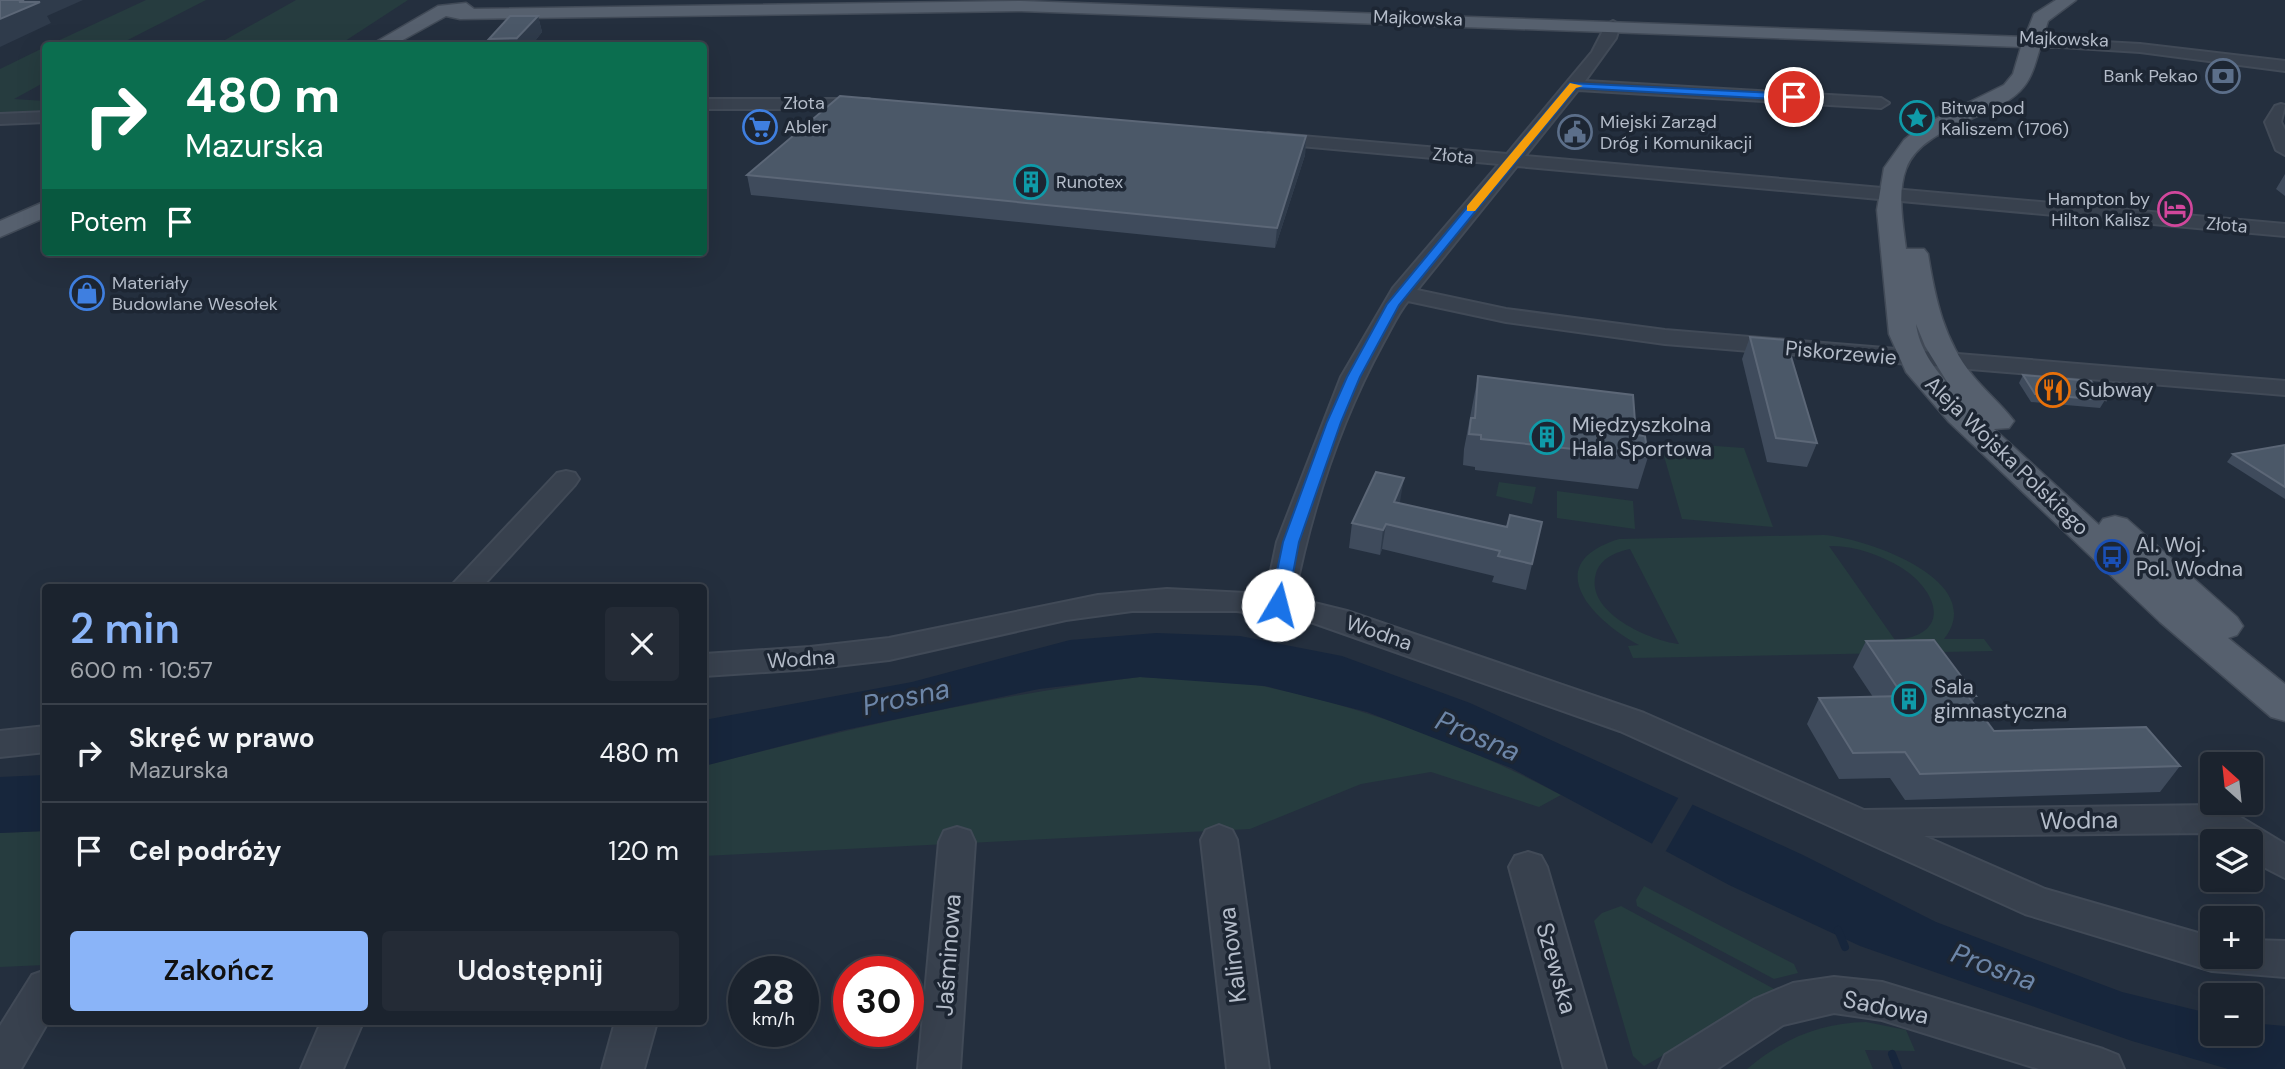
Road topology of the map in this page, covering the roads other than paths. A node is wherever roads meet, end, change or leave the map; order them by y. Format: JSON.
{"nodes":[{"id":1,"x":464,"y":0,"type":"edge"},
{"id":2,"x":2068,"y":0,"type":"edge"},
{"id":3,"x":2090,"y":0,"type":"edge"},
{"id":4,"x":710,"y":4,"type":"edge"},
{"id":5,"x":444,"y":10,"type":"junction"},
{"id":6,"x":1613,"y":25,"type":"junction"},
{"id":7,"x":2045,"y":38,"type":"junction"},
{"id":8,"x":369,"y":42,"type":"edge"},
{"id":9,"x":385,"y":42,"type":"edge"},
{"id":10,"x":2281,"y":83,"type":"edge"},
{"id":11,"x":1573,"y":85,"type":"junction"},
{"id":12,"x":1881,"y":103,"type":"dead end"},
{"id":13,"x":707,"y":104,"type":"edge"},
{"id":14,"x":883,"y":105,"type":"edge"},
{"id":15,"x":42,"y":117,"type":"edge"},
{"id":16,"x":0,"y":119,"type":"edge"},
{"id":17,"x":1247,"y":137,"type":"edge"},
{"id":18,"x":2285,"y":150,"type":"edge"},
{"id":19,"x":1510,"y":162,"type":"junction"},
{"id":20,"x":1900,"y":196,"type":"junction"},
{"id":21,"x":42,"y":210,"type":"edge"},
{"id":22,"x":0,"y":230,"type":"edge"},
{"id":23,"x":2285,"y":230,"type":"edge"},
{"id":24,"x":1401,"y":293,"type":"junction"},
{"id":25,"x":1930,"y":360,"type":"junction"},
{"id":26,"x":2285,"y":388,"type":"edge"},
{"id":27,"x":566,"y":480,"type":"dead end"},
{"id":28,"x":468,"y":584,"type":"edge"},
{"id":29,"x":1278,"y":605,"type":"junction"},
{"id":30,"x":707,"y":665,"type":"edge"},
{"id":31,"x":2285,"y":678,"type":"edge"},
{"id":32,"x":2285,"y":706,"type":"edge"},
{"id":33,"x":42,"y":739,"type":"edge"},
{"id":34,"x":0,"y":744,"type":"edge"},
{"id":35,"x":1861,"y":822,"type":"junction"},
{"id":36,"x":1219,"y":840,"type":"dead end"},
{"id":37,"x":957,"y":842,"type":"dead end"},
{"id":38,"x":2285,"y":863,"type":"edge"},
{"id":39,"x":1528,"y":867,"type":"dead end"},
{"id":40,"x":2200,"y":950,"type":"edge"},
{"id":41,"x":2263,"y":958,"type":"edge"},
{"id":42,"x":2285,"y":959,"type":"edge"},
{"id":43,"x":42,"y":995,"type":"edge"},
{"id":44,"x":341,"y":1025,"type":"edge"},
{"id":45,"x":635,"y":1025,"type":"edge"},
{"id":46,"x":0,"y":1065,"type":"edge"},
{"id":47,"x":322,"y":1069,"type":"edge"},
{"id":48,"x":623,"y":1069,"type":"edge"},
{"id":49,"x":939,"y":1069,"type":"edge"},
{"id":50,"x":1248,"y":1069,"type":"edge"},
{"id":51,"x":1585,"y":1069,"type":"edge"},
{"id":52,"x":1680,"y":1069,"type":"edge"},
{"id":53,"x":2104,"y":1069,"type":"edge"}],
"edges":[{"from":1,"to":5,"type":"main road"},
{"from":2,"to":7,"type":"main road","name":"Aleja Wojska Polskiego"},
{"from":3,"to":7,"type":"main road","name":"Aleja Wojska Polskiego"},
{"from":4,"to":5,"type":"main road","name":"Majkowska"},
{"from":4,"to":6,"type":"main road","name":"Majkowska"},
{"from":5,"to":8,"type":"main road"},
{"from":5,"to":9,"type":"main road"},
{"from":6,"to":7,"type":"main road","name":"Majkowska"},
{"from":6,"to":11,"type":"street"},
{"from":7,"to":10,"type":"street","name":"Majkowska"},
{"from":7,"to":10,"type":"street","name":"Majkowska"},
{"from":7,"to":20,"type":"main road","name":"Aleja Wojska Polskiego"},
{"from":10,"to":18,"type":"street"},
{"from":11,"to":12,"type":"street"},
{"from":11,"to":19,"type":"street"},
{"from":13,"to":14,"type":"street","name":"Złota"},
{"from":15,"to":16,"type":"street"},
{"from":17,"to":19,"type":"street","name":"Złota"},
{"from":19,"to":20,"type":"street","name":"Złota"},
{"from":19,"to":24,"type":"street"},
{"from":20,"to":23,"type":"street","name":"Złota"},
{"from":20,"to":25,"type":"main road","name":"Aleja Wojska Polskiego"},
{"from":21,"to":22,"type":"main road"},
{"from":24,"to":25,"type":"street","name":"Piskorzewie"},
{"from":24,"to":29,"type":"street"},
{"from":25,"to":26,"type":"street","name":"Piskorzewie"},
{"from":25,"to":31,"type":"main road","name":"Aleja Wojska Polskiego"},
{"from":25,"to":32,"type":"main road","name":"Aleja Wojska Polskiego"},
{"from":27,"to":28,"type":"street"},
{"from":29,"to":30,"type":"street","name":"Wodna"},
{"from":29,"to":35,"type":"street","name":"Wodna"},
{"from":33,"to":34,"type":"street"},
{"from":35,"to":38,"type":"street","name":"Wodna"},
{"from":35,"to":40,"type":"street","name":"Wodna"},
{"from":36,"to":50,"type":"street","name":"Kalinowa"},
{"from":37,"to":49,"type":"street","name":"Jaśminowa"},
{"from":39,"to":51,"type":"street","name":"Szewska"},
{"from":41,"to":42,"type":"street"},
{"from":43,"to":46,"type":"street"},
{"from":44,"to":47,"type":"street"},
{"from":45,"to":48,"type":"street"},
{"from":52,"to":53,"type":"street","name":"Sadowa"}]}
